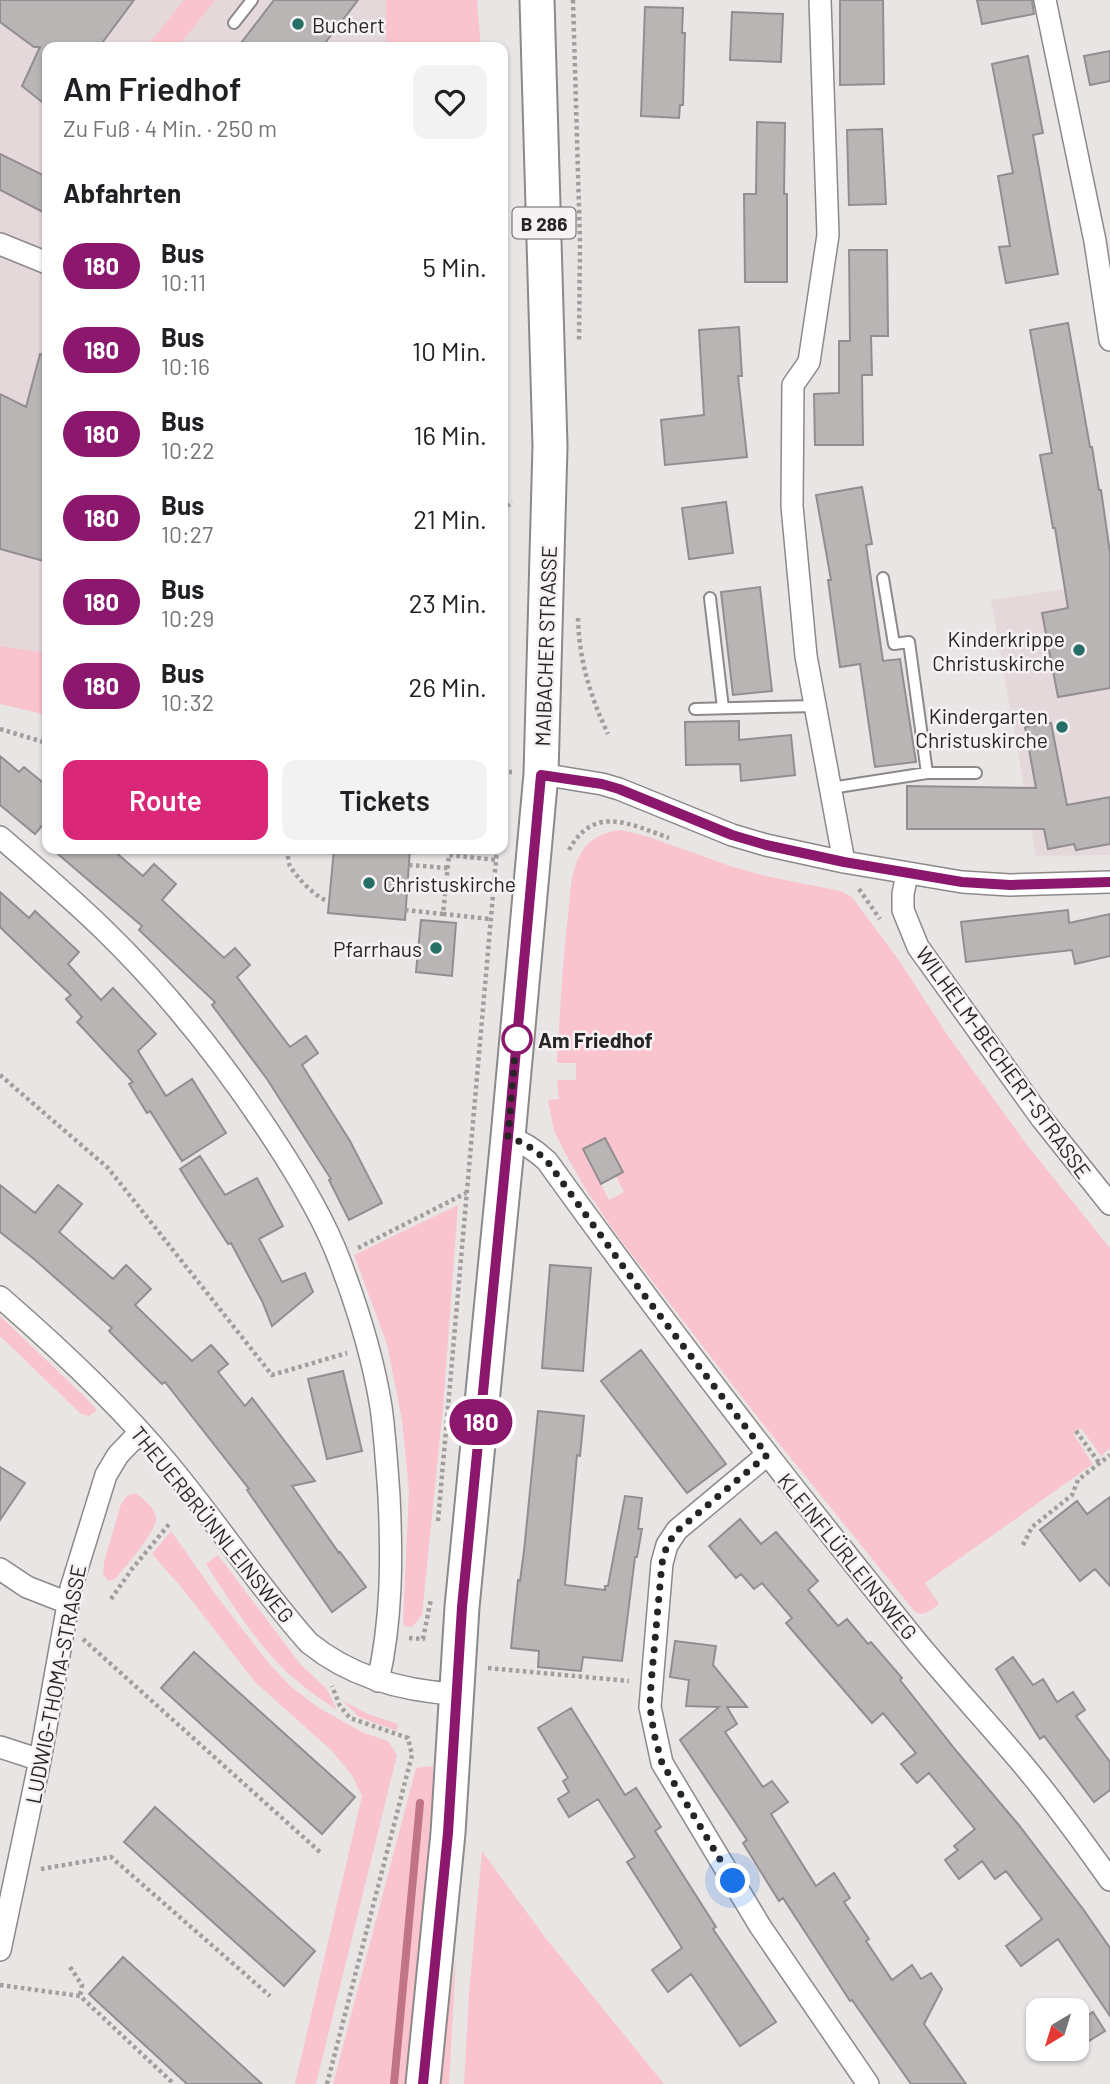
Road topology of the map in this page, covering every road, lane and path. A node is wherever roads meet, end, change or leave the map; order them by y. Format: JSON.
{"nodes":[{"id":1,"x":252,"y":0,"type":"edge"},
{"id":2,"x":537,"y":0,"type":"edge"},
{"id":3,"x":820,"y":0,"type":"edge"},
{"id":4,"x":1045,"y":0,"type":"edge"},
{"id":5,"x":234,"y":23,"type":"dead end"},
{"id":6,"x":0,"y":244,"type":"edge"},
{"id":7,"x":42,"y":261,"type":"edge"},
{"id":8,"x":1110,"y":340,"type":"edge"},
{"id":9,"x":512,"y":501,"type":"dead end"},
{"id":10,"x":508,"y":505,"type":"edge"},
{"id":11,"x":883,"y":578,"type":"dead end"},
{"id":12,"x":710,"y":598,"type":"dead end"},
{"id":13,"x":815,"y":706,"type":"junction"},
{"id":14,"x":723,"y":708,"type":"junction"},
{"id":15,"x":695,"y":709,"type":"dead end"},
{"id":16,"x":0,"y":729,"type":"edge"},
{"id":17,"x":42,"y":742,"type":"edge"},
{"id":18,"x":927,"y":773,"type":"junction"},
{"id":19,"x":976,"y":773,"type":"dead end"},
{"id":20,"x":541,"y":775,"type":"junction"},
{"id":21,"x":831,"y":788,"type":"junction"},
{"id":22,"x":0,"y":837,"type":"edge"},
{"id":23,"x":288,"y":854,"type":"edge"},
{"id":24,"x":496,"y":854,"type":"edge"},
{"id":25,"x":496,"y":860,"type":"junction"},
{"id":26,"x":844,"y":862,"type":"junction"},
{"id":27,"x":409,"y":864,"type":"dead end"},
{"id":28,"x":448,"y":868,"type":"junction"},
{"id":29,"x":907,"y":874,"type":"junction"},
{"id":30,"x":1110,"y":882,"type":"edge"},
{"id":31,"x":329,"y":901,"type":"dead end"},
{"id":32,"x":405,"y":910,"type":"dead end"},
{"id":33,"x":443,"y":914,"type":"junction"},
{"id":34,"x":490,"y":919,"type":"junction"},
{"id":35,"x":0,"y":1075,"type":"edge"},
{"id":36,"x":508,"y":1137,"type":"junction"},
{"id":37,"x":466,"y":1192,"type":"junction"},
{"id":38,"x":1110,"y":1203,"type":"edge"},
{"id":39,"x":339,"y":1258,"type":"junction"},
{"id":40,"x":0,"y":1297,"type":"edge"},
{"id":41,"x":368,"y":1346,"type":"junction"},
{"id":42,"x":1076,"y":1431,"type":"dead end"},
{"id":43,"x":140,"y":1432,"type":"junction"},
{"id":44,"x":767,"y":1455,"type":"junction"},
{"id":45,"x":1110,"y":1455,"type":"edge"},
{"id":46,"x":1100,"y":1464,"type":"junction"},
{"id":47,"x":170,"y":1523,"type":"dead end"},
{"id":48,"x":437,"y":1527,"type":"dead end"},
{"id":49,"x":1023,"y":1545,"type":"dead end"},
{"id":50,"x":0,"y":1569,"type":"edge"},
{"id":51,"x":431,"y":1597,"type":"dead end"},
{"id":52,"x":111,"y":1599,"type":"dead end"},
{"id":53,"x":66,"y":1613,"type":"junction"},
{"id":54,"x":422,"y":1639,"type":"dead end"},
{"id":55,"x":486,"y":1668,"type":"dead end"},
{"id":56,"x":378,"y":1681,"type":"junction"},
{"id":57,"x":651,"y":1684,"type":"junction"},
{"id":58,"x":456,"y":1694,"type":"junction"},
{"id":59,"x":350,"y":1718,"type":"dead end"},
{"id":60,"x":0,"y":1747,"type":"edge"},
{"id":61,"x":40,"y":1759,"type":"junction"},
{"id":62,"x":321,"y":1853,"type":"dead end"},
{"id":63,"x":16,"y":1874,"type":"junction"},
{"id":64,"x":1110,"y":1880,"type":"edge"},
{"id":65,"x":3,"y":1914,"type":"edge"},
{"id":66,"x":0,"y":1950,"type":"edge"},
{"id":67,"x":70,"y":1967,"type":"dead end"},
{"id":68,"x":0,"y":1985,"type":"edge"},
{"id":69,"x":80,"y":1996,"type":"junction"},
{"id":70,"x":270,"y":1996,"type":"dead end"},
{"id":71,"x":174,"y":2084,"type":"edge"},
{"id":72,"x":327,"y":2084,"type":"edge"},
{"id":73,"x":423,"y":2084,"type":"edge"},
{"id":74,"x":868,"y":2084,"type":"edge"}],
"edges":[{"from":1,"to":5,"type":"lane"},
{"from":2,"to":20,"type":"main road","name":"MAIBACHER STRASSE","number":"B 286"},
{"from":3,"to":13,"type":"street"},
{"from":4,"to":8,"type":"street"},
{"from":6,"to":7,"type":"street"},
{"from":9,"to":10,"type":"path"},
{"from":11,"to":18,"type":"lane"},
{"from":12,"to":14,"type":"lane"},
{"from":13,"to":14,"type":"lane"},
{"from":13,"to":21,"type":"street"},
{"from":14,"to":15,"type":"lane"},
{"from":16,"to":17,"type":"path"},
{"from":18,"to":19,"type":"lane"},
{"from":18,"to":21,"type":"lane"},
{"from":20,"to":26,"type":"street"},
{"from":20,"to":36,"type":"main road","name":"MAIBACHER STRASSE","number":"B 286"},
{"from":21,"to":26,"type":"street"},
{"from":22,"to":39,"type":"street"},
{"from":23,"to":31,"type":"path"},
{"from":24,"to":25,"type":"path"},
{"from":25,"to":28,"type":"path"},
{"from":25,"to":34,"type":"path"},
{"from":26,"to":29,"type":"street"},
{"from":27,"to":28,"type":"path"},
{"from":28,"to":33,"type":"path"},
{"from":29,"to":30,"type":"street"},
{"from":29,"to":38,"type":"street","name":"WILHELM-BECHERT-STRASSE"},
{"from":32,"to":33,"type":"path"},
{"from":33,"to":34,"type":"path"},
{"from":34,"to":37,"type":"path"},
{"from":35,"to":41,"type":"path"},
{"from":36,"to":44,"type":"street","name":"KLEINFLÜRLEINSWEG"},
{"from":36,"to":58,"type":"main road","name":"MAIBACHER STRASSE","number":"B 286"},
{"from":37,"to":39,"type":"path"},
{"from":37,"to":48,"type":"path"},
{"from":39,"to":41,"type":"street"},
{"from":40,"to":43,"type":"street","name":"THEUERBRÜNNLEINSWEG"},
{"from":41,"to":56,"type":"street"},
{"from":42,"to":46,"type":"path"},
{"from":43,"to":53,"type":"street","name":"LUDWIG-THOMA-STRASSE"},
{"from":43,"to":56,"type":"street","name":"THEUERBRÜNNLEINSWEG"},
{"from":44,"to":57,"type":"street"},
{"from":44,"to":64,"type":"street","name":"KLEINFLÜRLEINSWEG"},
{"from":45,"to":46,"type":"path"},
{"from":46,"to":49,"type":"path"},
{"from":47,"to":52,"type":"path"},
{"from":50,"to":53,"type":"street"},
{"from":51,"to":54,"type":"path"},
{"from":53,"to":61,"type":"street","name":"LUDWIG-THOMA-STRASSE"},
{"from":53,"to":62,"type":"path"},
{"from":55,"to":57,"type":"path"},
{"from":56,"to":58,"type":"street","name":"THEUERBRÜNNLEINSWEG"},
{"from":57,"to":74,"type":"street"},
{"from":58,"to":73,"type":"main road","name":"MAIBACHER STRASSE","number":"B 286"},
{"from":59,"to":72,"type":"path"},
{"from":60,"to":61,"type":"street"},
{"from":61,"to":63,"type":"street","name":"LUDWIG-THOMA-STRASSE"},
{"from":63,"to":65,"type":"street","name":"LUDWIG-THOMA-STRASSE"},
{"from":63,"to":70,"type":"path"},
{"from":65,"to":66,"type":"street","name":"LUDWIG-THOMA-STRASSE"},
{"from":67,"to":69,"type":"path"},
{"from":68,"to":69,"type":"path"},
{"from":69,"to":71,"type":"path"}]}
